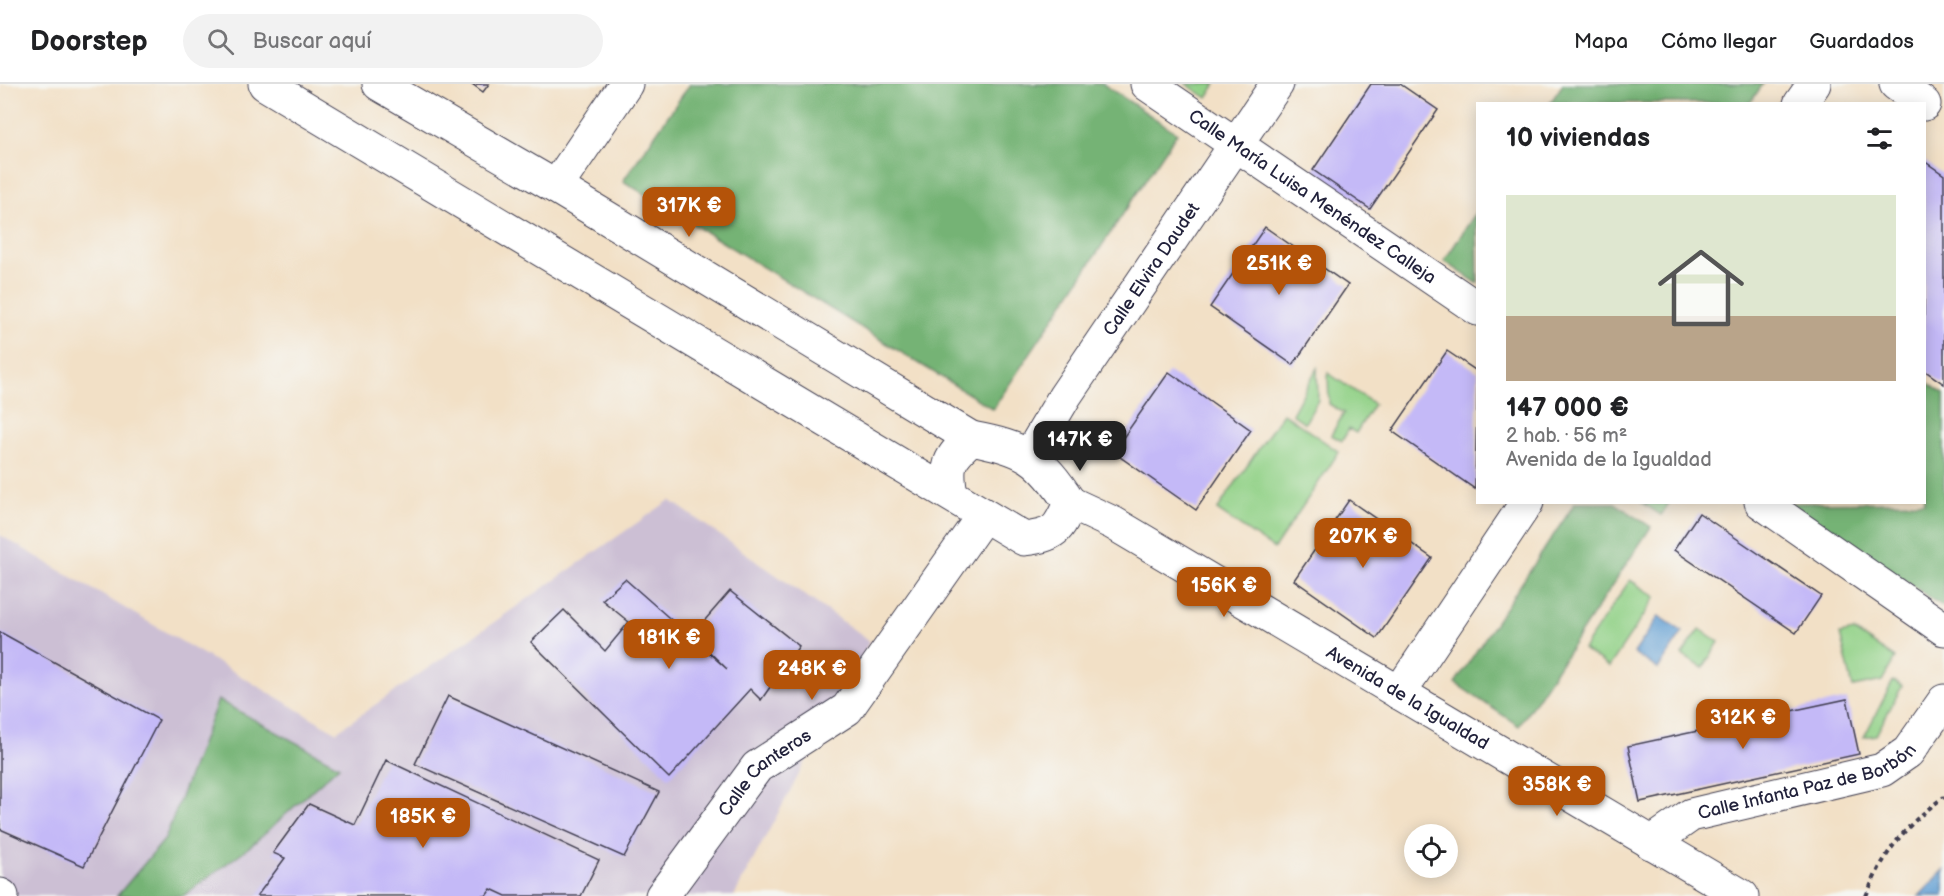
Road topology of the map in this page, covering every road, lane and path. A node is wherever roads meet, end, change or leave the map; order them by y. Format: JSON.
{"nodes":[{"id":1,"x":265,"y":84,"type":"edge"},
{"id":2,"x":379,"y":84,"type":"edge"},
{"id":3,"x":627,"y":84,"type":"edge"},
{"id":4,"x":1147,"y":84,"type":"edge"},
{"id":5,"x":1277,"y":84,"type":"edge"},
{"id":6,"x":1814,"y":84,"type":"edge"},
{"id":7,"x":1896,"y":84,"type":"edge"},
{"id":8,"x":1801,"y":102,"type":"edge"},
{"id":9,"x":1921,"y":102,"type":"edge"},
{"id":10,"x":1926,"y":105,"type":"edge"},
{"id":11,"x":1944,"y":117,"type":"edge"},
{"id":12,"x":1235,"y":145,"type":"junction"},
{"id":13,"x":556,"y":187,"type":"junction"},
{"id":14,"x":1476,"y":308,"type":"edge"},
{"id":15,"x":970,"y":438,"type":"junction"},
{"id":16,"x":1030,"y":455,"type":"junction"},
{"id":17,"x":951,"y":494,"type":"junction"},
{"id":18,"x":1070,"y":503,"type":"junction"},
{"id":19,"x":1526,"y":504,"type":"edge"},
{"id":20,"x":1764,"y":504,"type":"edge"},
{"id":21,"x":983,"y":516,"type":"junction"},
{"id":22,"x":1944,"y":629,"type":"edge"},
{"id":23,"x":1399,"y":693,"type":"junction"},
{"id":24,"x":1944,"y":701,"type":"edge"},
{"id":25,"x":1944,"y":797,"type":"edge"},
{"id":26,"x":1651,"y":843,"type":"junction"},
{"id":27,"x":662,"y":896,"type":"edge"},
{"id":28,"x":1742,"y":896,"type":"edge"},
{"id":29,"x":1866,"y":896,"type":"edge"}],
"edges":[{"from":1,"to":17,"type":"street"},
{"from":2,"to":13,"type":"street"},
{"from":3,"to":13,"type":"street"},
{"from":4,"to":12,"type":"street","name":"Calle María Luisa Menéndez Calleja"},
{"from":5,"to":12,"type":"street","name":"Calle Elvira Daudet"},
{"from":6,"to":8,"type":"street"},
{"from":7,"to":9,"type":"street"},
{"from":10,"to":11,"type":"street"},
{"from":12,"to":14,"type":"street","name":"Calle María Luisa Menéndez Calleja"},
{"from":12,"to":16,"type":"street","name":"Calle Elvira Daudet"},
{"from":13,"to":15,"type":"street"},
{"from":15,"to":16,"type":"street"},
{"from":15,"to":17,"type":"street"},
{"from":16,"to":18,"type":"street"},
{"from":17,"to":21,"type":"street"},
{"from":18,"to":21,"type":"street"},
{"from":18,"to":23,"type":"street","name":"Avenida de la Igualdad"},
{"from":19,"to":23,"type":"street"},
{"from":20,"to":22,"type":"street"},
{"from":21,"to":27,"type":"street","name":"Calle Canteros"},
{"from":23,"to":26,"type":"street","name":"Avenida de la Igualdad"},
{"from":24,"to":26,"type":"street","name":"Calle Infanta Paz de Borbón"},
{"from":25,"to":29,"type":"path"},
{"from":26,"to":28,"type":"street","name":"Avenida de la Igualdad"}]}
